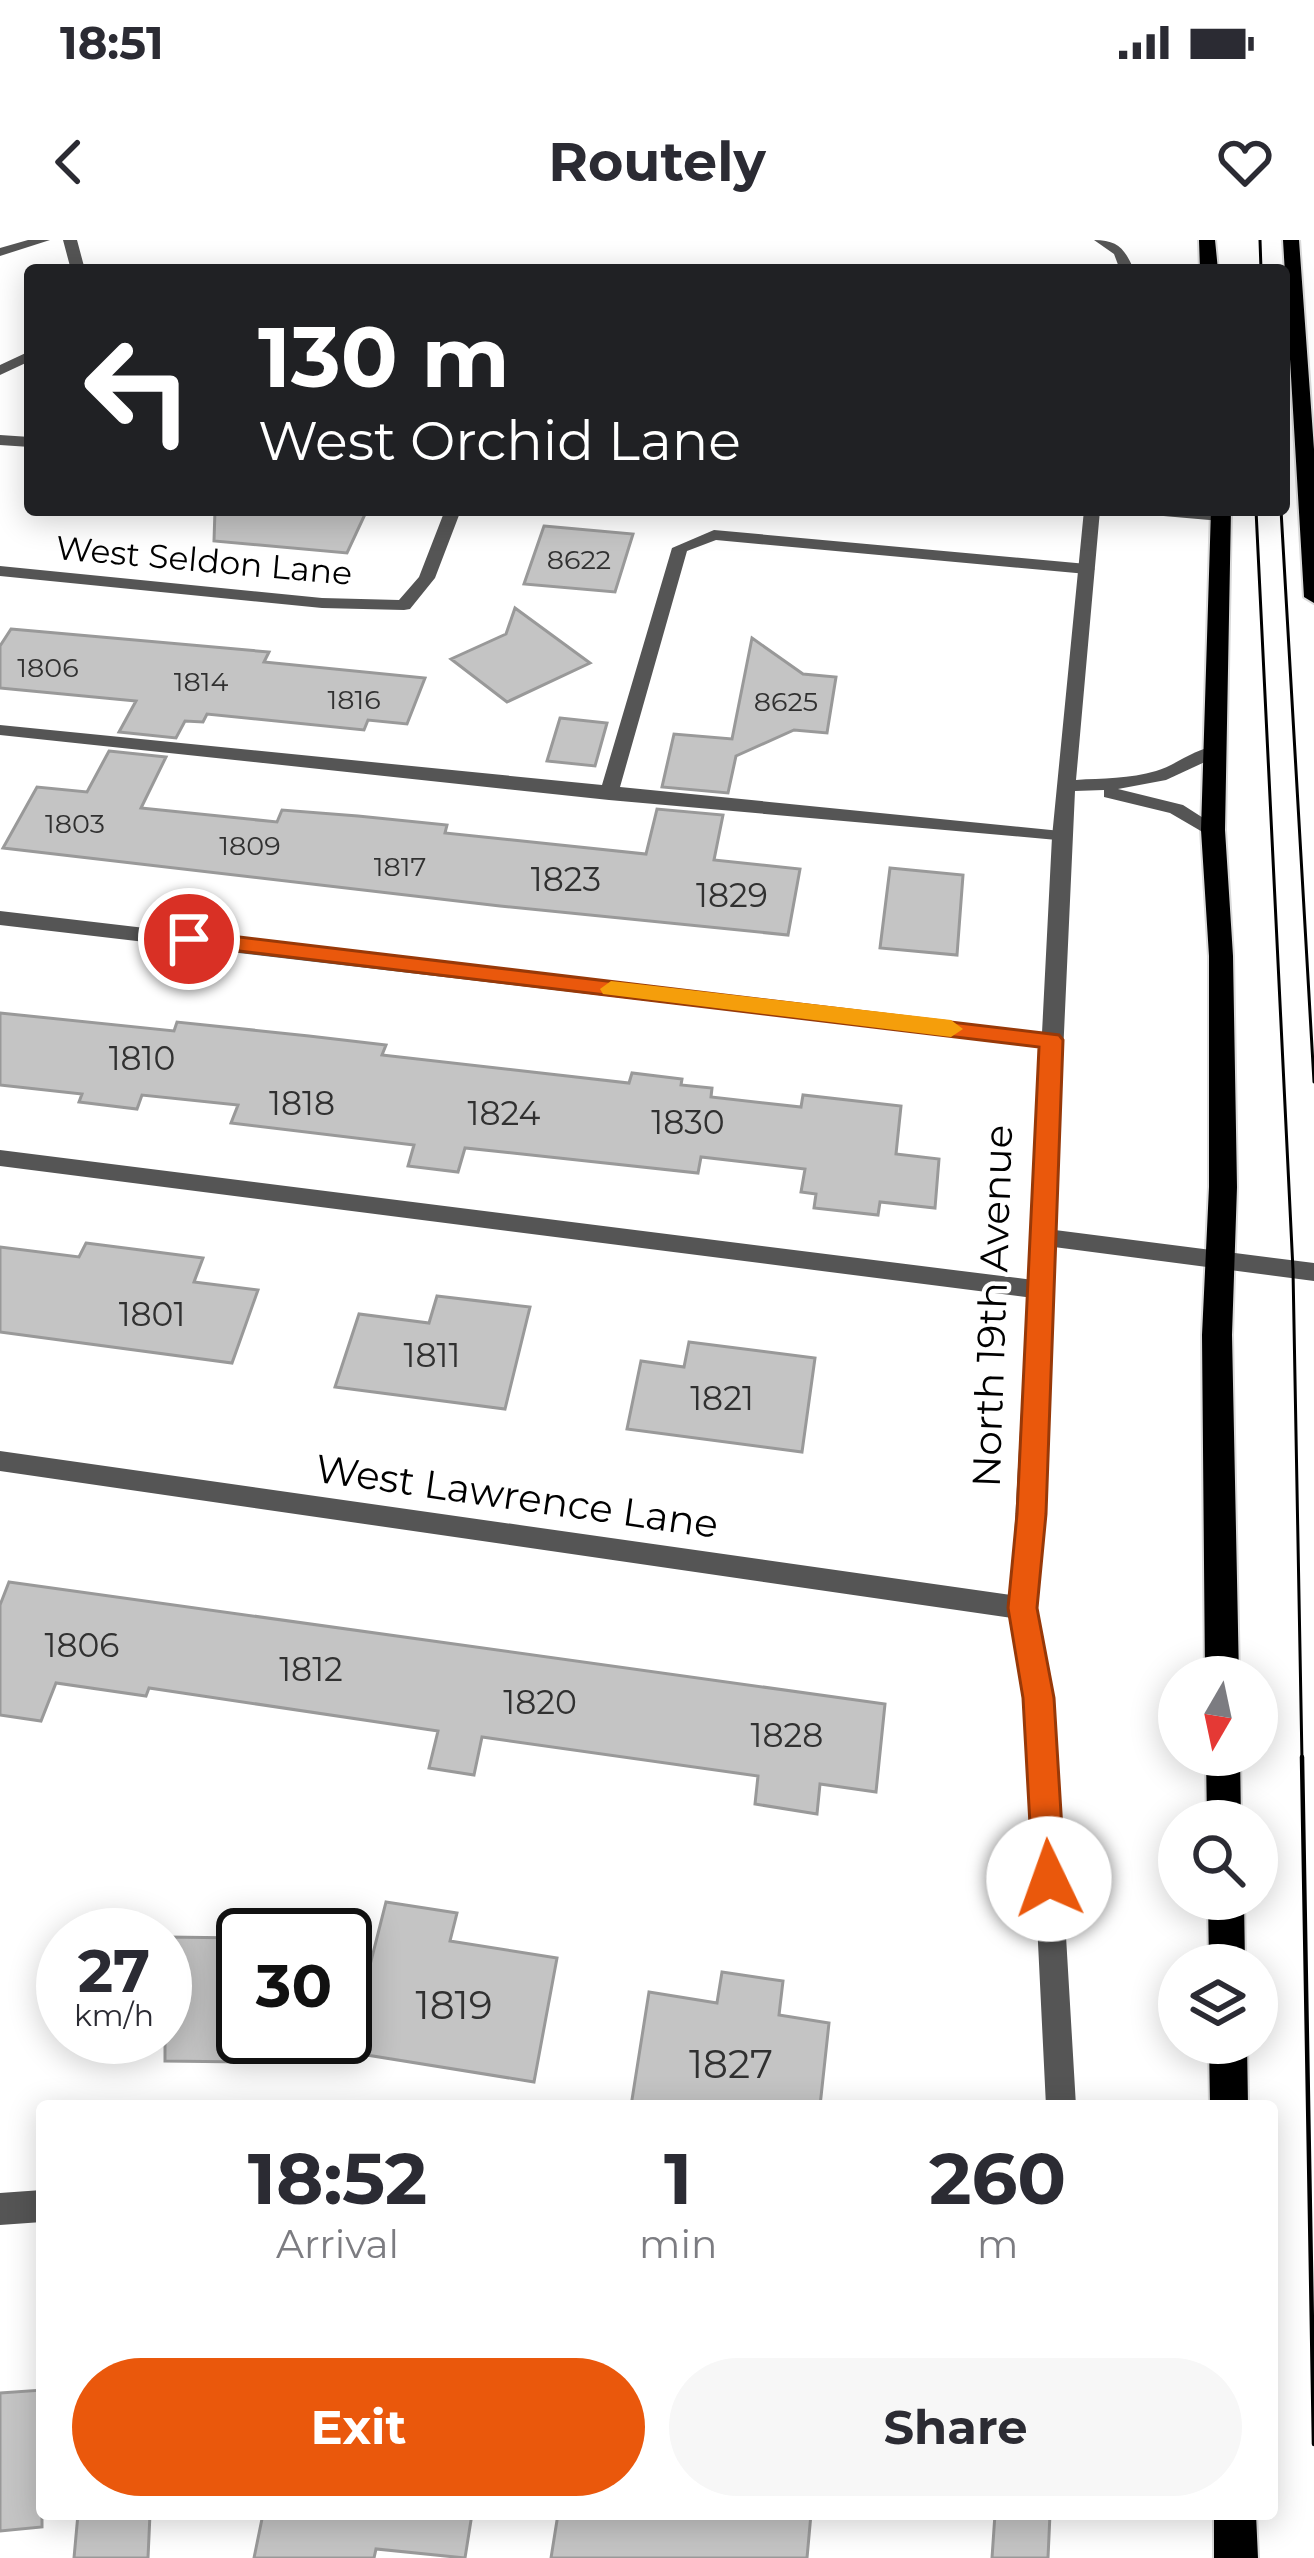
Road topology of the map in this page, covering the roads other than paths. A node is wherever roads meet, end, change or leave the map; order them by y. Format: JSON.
{"nodes":[{"id":1,"x":44,"y":240,"type":"edge"},
{"id":2,"x":1102,"y":240,"type":"edge"},
{"id":3,"x":1291,"y":240,"type":"edge"},
{"id":4,"x":0,"y":252,"type":"edge"},
{"id":5,"x":1125,"y":264,"type":"edge"},
{"id":6,"x":1309,"y":448,"type":"edge"},
{"id":7,"x":452,"y":516,"type":"edge"},
{"id":8,"x":1091,"y":516,"type":"edge"},
{"id":9,"x":1221,"y":516,"type":"edge"},
{"id":10,"x":1087,"y":569,"type":"junction"},
{"id":11,"x":0,"y":571,"type":"edge"},
{"id":12,"x":1314,"y":597,"type":"edge"},
{"id":13,"x":0,"y":730,"type":"edge"},
{"id":14,"x":1214,"y":752,"type":"junction"},
{"id":15,"x":1067,"y":786,"type":"junction"},
{"id":16,"x":608,"y":794,"type":"junction"},
{"id":17,"x":1213,"y":830,"type":"junction"},
{"id":18,"x":1061,"y":837,"type":"junction"},
{"id":19,"x":0,"y":918,"type":"edge"},
{"id":20,"x":1051,"y":1040,"type":"junction"},
{"id":21,"x":0,"y":1158,"type":"edge"},
{"id":22,"x":1043,"y":1237,"type":"junction"},
{"id":23,"x":1220,"y":1260,"type":"junction"},
{"id":24,"x":1314,"y":1273,"type":"edge"},
{"id":25,"x":1041,"y":1290,"type":"junction"},
{"id":26,"x":0,"y":1461,"type":"edge"},
{"id":27,"x":1023,"y":1608,"type":"junction"},
{"id":28,"x":1222,"y":1656,"type":"edge"},
{"id":29,"x":1228,"y":2064,"type":"edge"},
{"id":30,"x":1061,"y":2100,"type":"edge"},
{"id":31,"x":1229,"y":2100,"type":"edge"},
{"id":32,"x":36,"y":2206,"type":"edge"},
{"id":33,"x":0,"y":2209,"type":"edge"},
{"id":34,"x":1235,"y":2520,"type":"edge"},
{"id":35,"x":1235,"y":2558,"type":"edge"}],
"edges":[{"from":1,"to":4,"type":"street"},
{"from":2,"to":5,"type":"street"},
{"from":3,"to":6,"type":"main road"},
{"from":6,"to":12,"type":"main road"},
{"from":7,"to":11,"type":"street","name":"West Seldon Lane"},
{"from":8,"to":10,"type":"street","name":"North 19th Avenue"},
{"from":9,"to":14,"type":"main road"},
{"from":10,"to":15,"type":"street","name":"North 19th Avenue"},
{"from":10,"to":16,"type":"street"},
{"from":13,"to":16,"type":"street"},
{"from":14,"to":15,"type":"street"},
{"from":14,"to":17,"type":"main road"},
{"from":15,"to":17,"type":"street"},
{"from":15,"to":18,"type":"street","name":"North 19th Avenue"},
{"from":16,"to":18,"type":"street"},
{"from":17,"to":23,"type":"main road"},
{"from":18,"to":20,"type":"street","name":"North 19th Avenue"},
{"from":19,"to":20,"type":"street"},
{"from":20,"to":22,"type":"street","name":"North 19th Avenue"},
{"from":21,"to":25,"type":"street"},
{"from":22,"to":23,"type":"street"},
{"from":22,"to":25,"type":"street","name":"North 19th Avenue"},
{"from":23,"to":24,"type":"street"},
{"from":23,"to":28,"type":"main road"},
{"from":25,"to":27,"type":"street","name":"North 19th Avenue"},
{"from":26,"to":27,"type":"street","name":"West Lawrence Lane"},
{"from":27,"to":30,"type":"street","name":"North 19th Avenue"},
{"from":29,"to":31,"type":"main road"},
{"from":32,"to":33,"type":"street"},
{"from":34,"to":35,"type":"main road"}]}
